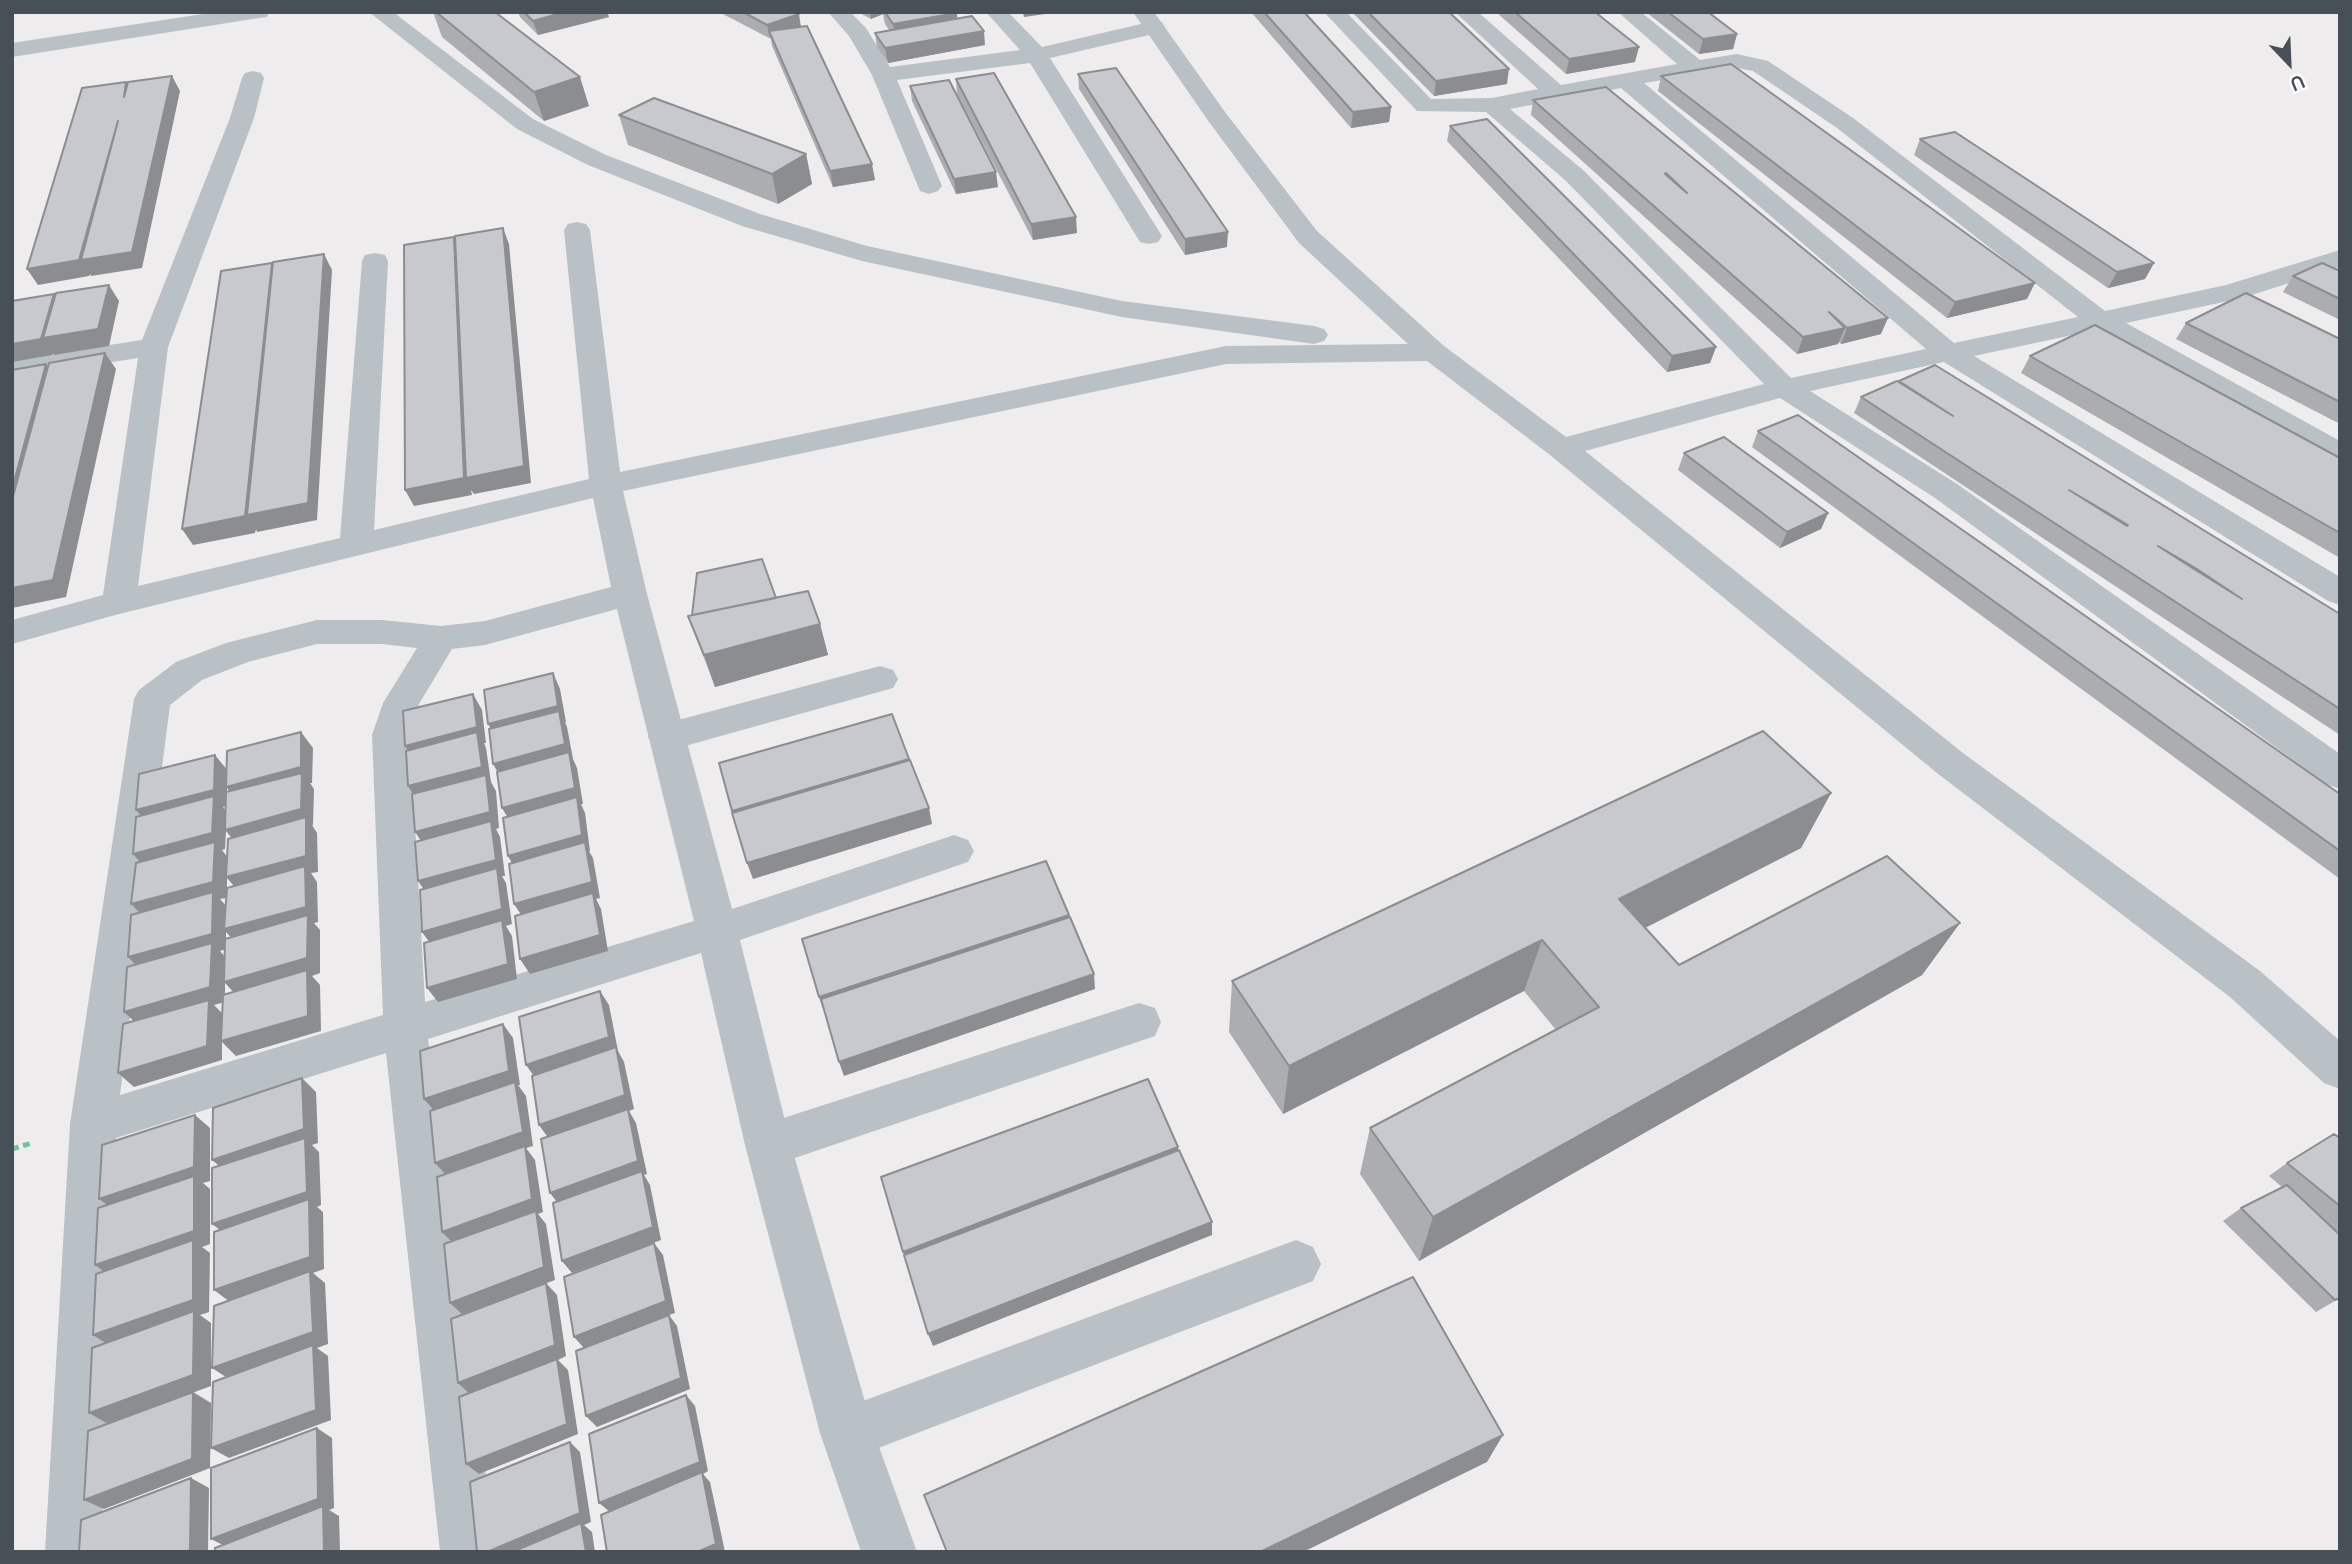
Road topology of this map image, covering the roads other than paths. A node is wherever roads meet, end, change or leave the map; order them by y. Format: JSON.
{"nodes":[{"id":1,"x":259,"y":12,"type":"edge"},
{"id":2,"x":379,"y":12,"type":"edge"},
{"id":3,"x":838,"y":12,"type":"edge"},
{"id":4,"x":996,"y":12,"type":"edge"},
{"id":5,"x":1334,"y":12,"type":"edge"},
{"id":6,"x":1465,"y":12,"type":"edge"},
{"id":7,"x":1628,"y":12,"type":"edge"},
{"id":8,"x":1148,"y":20,"type":"edge"},
{"id":9,"x":12,"y":50,"type":"edge"},
{"id":10,"x":1037,"y":55,"type":"junction"},
{"id":11,"x":1695,"y":66,"type":"junction"},
{"id":12,"x":883,"y":75,"type":"junction"},
{"id":13,"x":253,"y":78,"type":"dead end"},
{"id":14,"x":1625,"y":79,"type":"junction"},
{"id":15,"x":1556,"y":93,"type":"junction"},
{"id":16,"x":1492,"y":105,"type":"junction"},
{"id":17,"x":929,"y":186,"type":"dead end"},
{"id":18,"x":577,"y":230,"type":"dead end"},
{"id":19,"x":1149,"y":236,"type":"dead end"},
{"id":20,"x":2340,"y":258,"type":"edge"},
{"id":21,"x":375,"y":261,"type":"dead end"},
{"id":22,"x":2232,"y":292,"type":"junction"},
{"id":23,"x":2268,"y":309,"type":"edge"},
{"id":24,"x":2101,"y":321,"type":"junction"},
{"id":25,"x":155,"y":347,"type":"junction"},
{"id":26,"x":1434,"y":352,"type":"junction"},
{"id":27,"x":1947,"y":352,"type":"junction"},
{"id":28,"x":12,"y":369,"type":"edge"},
{"id":29,"x":1784,"y":388,"type":"junction"},
{"id":30,"x":1561,"y":448,"type":"junction"},
{"id":31,"x":2340,"y":454,"type":"edge"},
{"id":32,"x":606,"y":485,"type":"junction"},
{"id":33,"x":356,"y":547,"type":"junction"},
{"id":34,"x":2340,"y":593,"type":"edge"},
{"id":35,"x":630,"y":594,"type":"junction"},
{"id":36,"x":119,"y":602,"type":"junction"},
{"id":37,"x":12,"y":632,"type":"edge"},
{"id":38,"x":441,"y":638,"type":"junction"},
{"id":39,"x":880,"y":678,"type":"dead end"},
{"id":40,"x":667,"y":737,"type":"junction"},
{"id":41,"x":2340,"y":774,"type":"edge"},
{"id":42,"x":954,"y":851,"type":"dead end"},
{"id":43,"x":717,"y":932,"type":"junction"},
{"id":44,"x":1139,"y":1022,"type":"dead end"},
{"id":45,"x":405,"y":1028,"type":"junction"},
{"id":46,"x":2340,"y":1069,"type":"edge"},
{"id":47,"x":93,"y":1124,"type":"junction"},
{"id":48,"x":768,"y":1146,"type":"junction"},
{"id":49,"x":1296,"y":1264,"type":"dead end"},
{"id":50,"x":847,"y":1433,"type":"junction"},
{"id":51,"x":73,"y":1552,"type":"edge"},
{"id":52,"x":468,"y":1552,"type":"edge"},
{"id":53,"x":889,"y":1552,"type":"edge"}],
"edges":[{"from":1,"to":9,"type":"street"},
{"from":2,"to":26,"type":"street"},
{"from":3,"to":12,"type":"street"},
{"from":4,"to":10,"type":"street"},
{"from":5,"to":16,"type":"street"},
{"from":6,"to":15,"type":"street"},
{"from":7,"to":11,"type":"street"},
{"from":8,"to":10,"type":"street"},
{"from":8,"to":26,"type":"street"},
{"from":10,"to":12,"type":"street"},
{"from":10,"to":19,"type":"street"},
{"from":11,"to":14,"type":"street"},
{"from":11,"to":24,"type":"street"},
{"from":12,"to":17,"type":"street"},
{"from":13,"to":25,"type":"street"},
{"from":14,"to":15,"type":"street"},
{"from":14,"to":27,"type":"street"},
{"from":15,"to":16,"type":"street"},
{"from":16,"to":29,"type":"street"},
{"from":18,"to":32,"type":"street"},
{"from":20,"to":22,"type":"street"},
{"from":21,"to":33,"type":"street"},
{"from":22,"to":23,"type":"street"},
{"from":22,"to":24,"type":"street"},
{"from":24,"to":27,"type":"street"},
{"from":24,"to":31,"type":"street"},
{"from":25,"to":28,"type":"street"},
{"from":25,"to":36,"type":"street"},
{"from":26,"to":30,"type":"street"},
{"from":26,"to":32,"type":"street"},
{"from":27,"to":29,"type":"street"},
{"from":27,"to":34,"type":"street"},
{"from":29,"to":30,"type":"street"},
{"from":29,"to":41,"type":"street"},
{"from":30,"to":46,"type":"street"},
{"from":32,"to":33,"type":"street"},
{"from":32,"to":35,"type":"street"},
{"from":33,"to":36,"type":"street"},
{"from":35,"to":38,"type":"street"},
{"from":35,"to":40,"type":"street"},
{"from":36,"to":37,"type":"street"},
{"from":38,"to":45,"type":"street"},
{"from":38,"to":47,"type":"street"},
{"from":39,"to":40,"type":"street"},
{"from":40,"to":43,"type":"street"},
{"from":42,"to":43,"type":"street"},
{"from":43,"to":45,"type":"street"},
{"from":43,"to":48,"type":"street"},
{"from":44,"to":48,"type":"street"},
{"from":45,"to":47,"type":"street"},
{"from":45,"to":52,"type":"street"},
{"from":47,"to":51,"type":"street"},
{"from":48,"to":50,"type":"street"},
{"from":49,"to":50,"type":"street"},
{"from":50,"to":53,"type":"street"}]}
